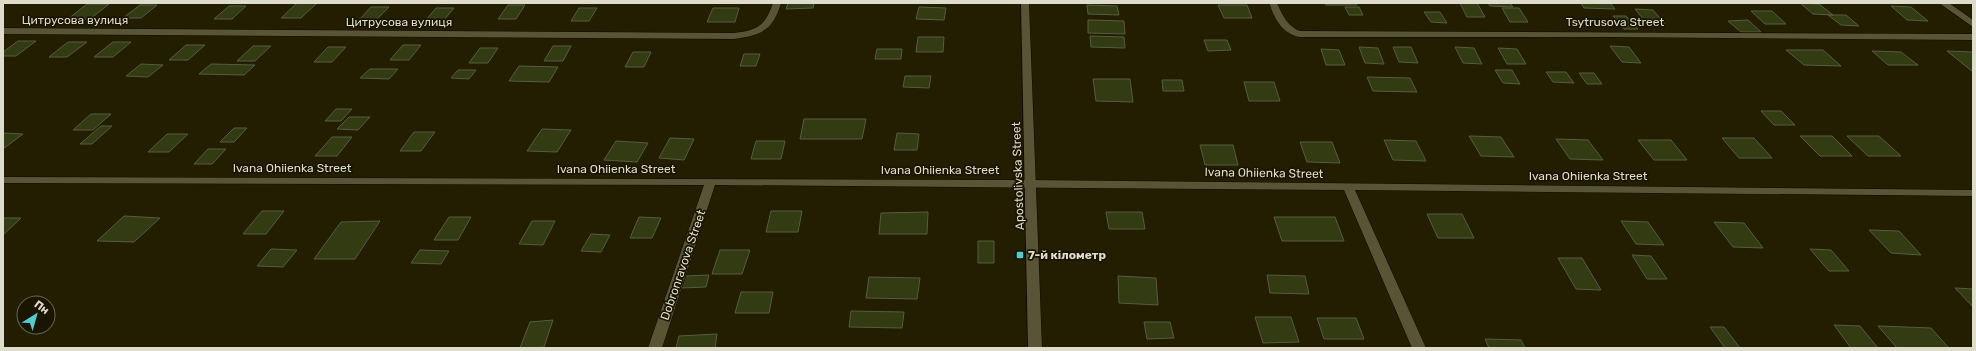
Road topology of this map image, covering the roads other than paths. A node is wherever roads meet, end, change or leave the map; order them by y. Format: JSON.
{"nodes":[{"id":1,"x":777,"y":3,"type":"edge"},
{"id":2,"x":1025,"y":3,"type":"edge"},
{"id":3,"x":1273,"y":3,"type":"edge"},
{"id":4,"x":1943,"y":3,"type":"edge"},
{"id":5,"x":1973,"y":24,"type":"edge"},
{"id":6,"x":3,"y":31,"type":"edge"},
{"id":7,"x":1973,"y":37,"type":"edge"},
{"id":8,"x":3,"y":180,"type":"edge"},
{"id":9,"x":711,"y":182,"type":"junction"},
{"id":10,"x":1031,"y":183,"type":"junction"},
{"id":11,"x":1348,"y":188,"type":"junction"},
{"id":12,"x":1973,"y":193,"type":"edge"},
{"id":13,"x":655,"y":348,"type":"edge"},
{"id":14,"x":1035,"y":348,"type":"edge"},
{"id":15,"x":1419,"y":348,"type":"edge"}],
"edges":[{"from":1,"to":6,"type":"street","name":"Цитрусова вулиця"},
{"from":2,"to":10,"type":"street","name":"Apostolivska Street"},
{"from":3,"to":7,"type":"street","name":"Tsytrusova Street"},
{"from":4,"to":5,"type":"street"},
{"from":8,"to":9,"type":"street","name":"Ivana Ohiienka Street"},
{"from":9,"to":10,"type":"street","name":"Ivana Ohiienka Street"},
{"from":9,"to":13,"type":"street","name":"Dobronravova Street"},
{"from":10,"to":11,"type":"street","name":"Ivana Ohiienka Street"},
{"from":10,"to":14,"type":"street","name":"Apostolivska Street"},
{"from":11,"to":12,"type":"street","name":"Ivana Ohiienka Street"},
{"from":11,"to":15,"type":"street"}]}
